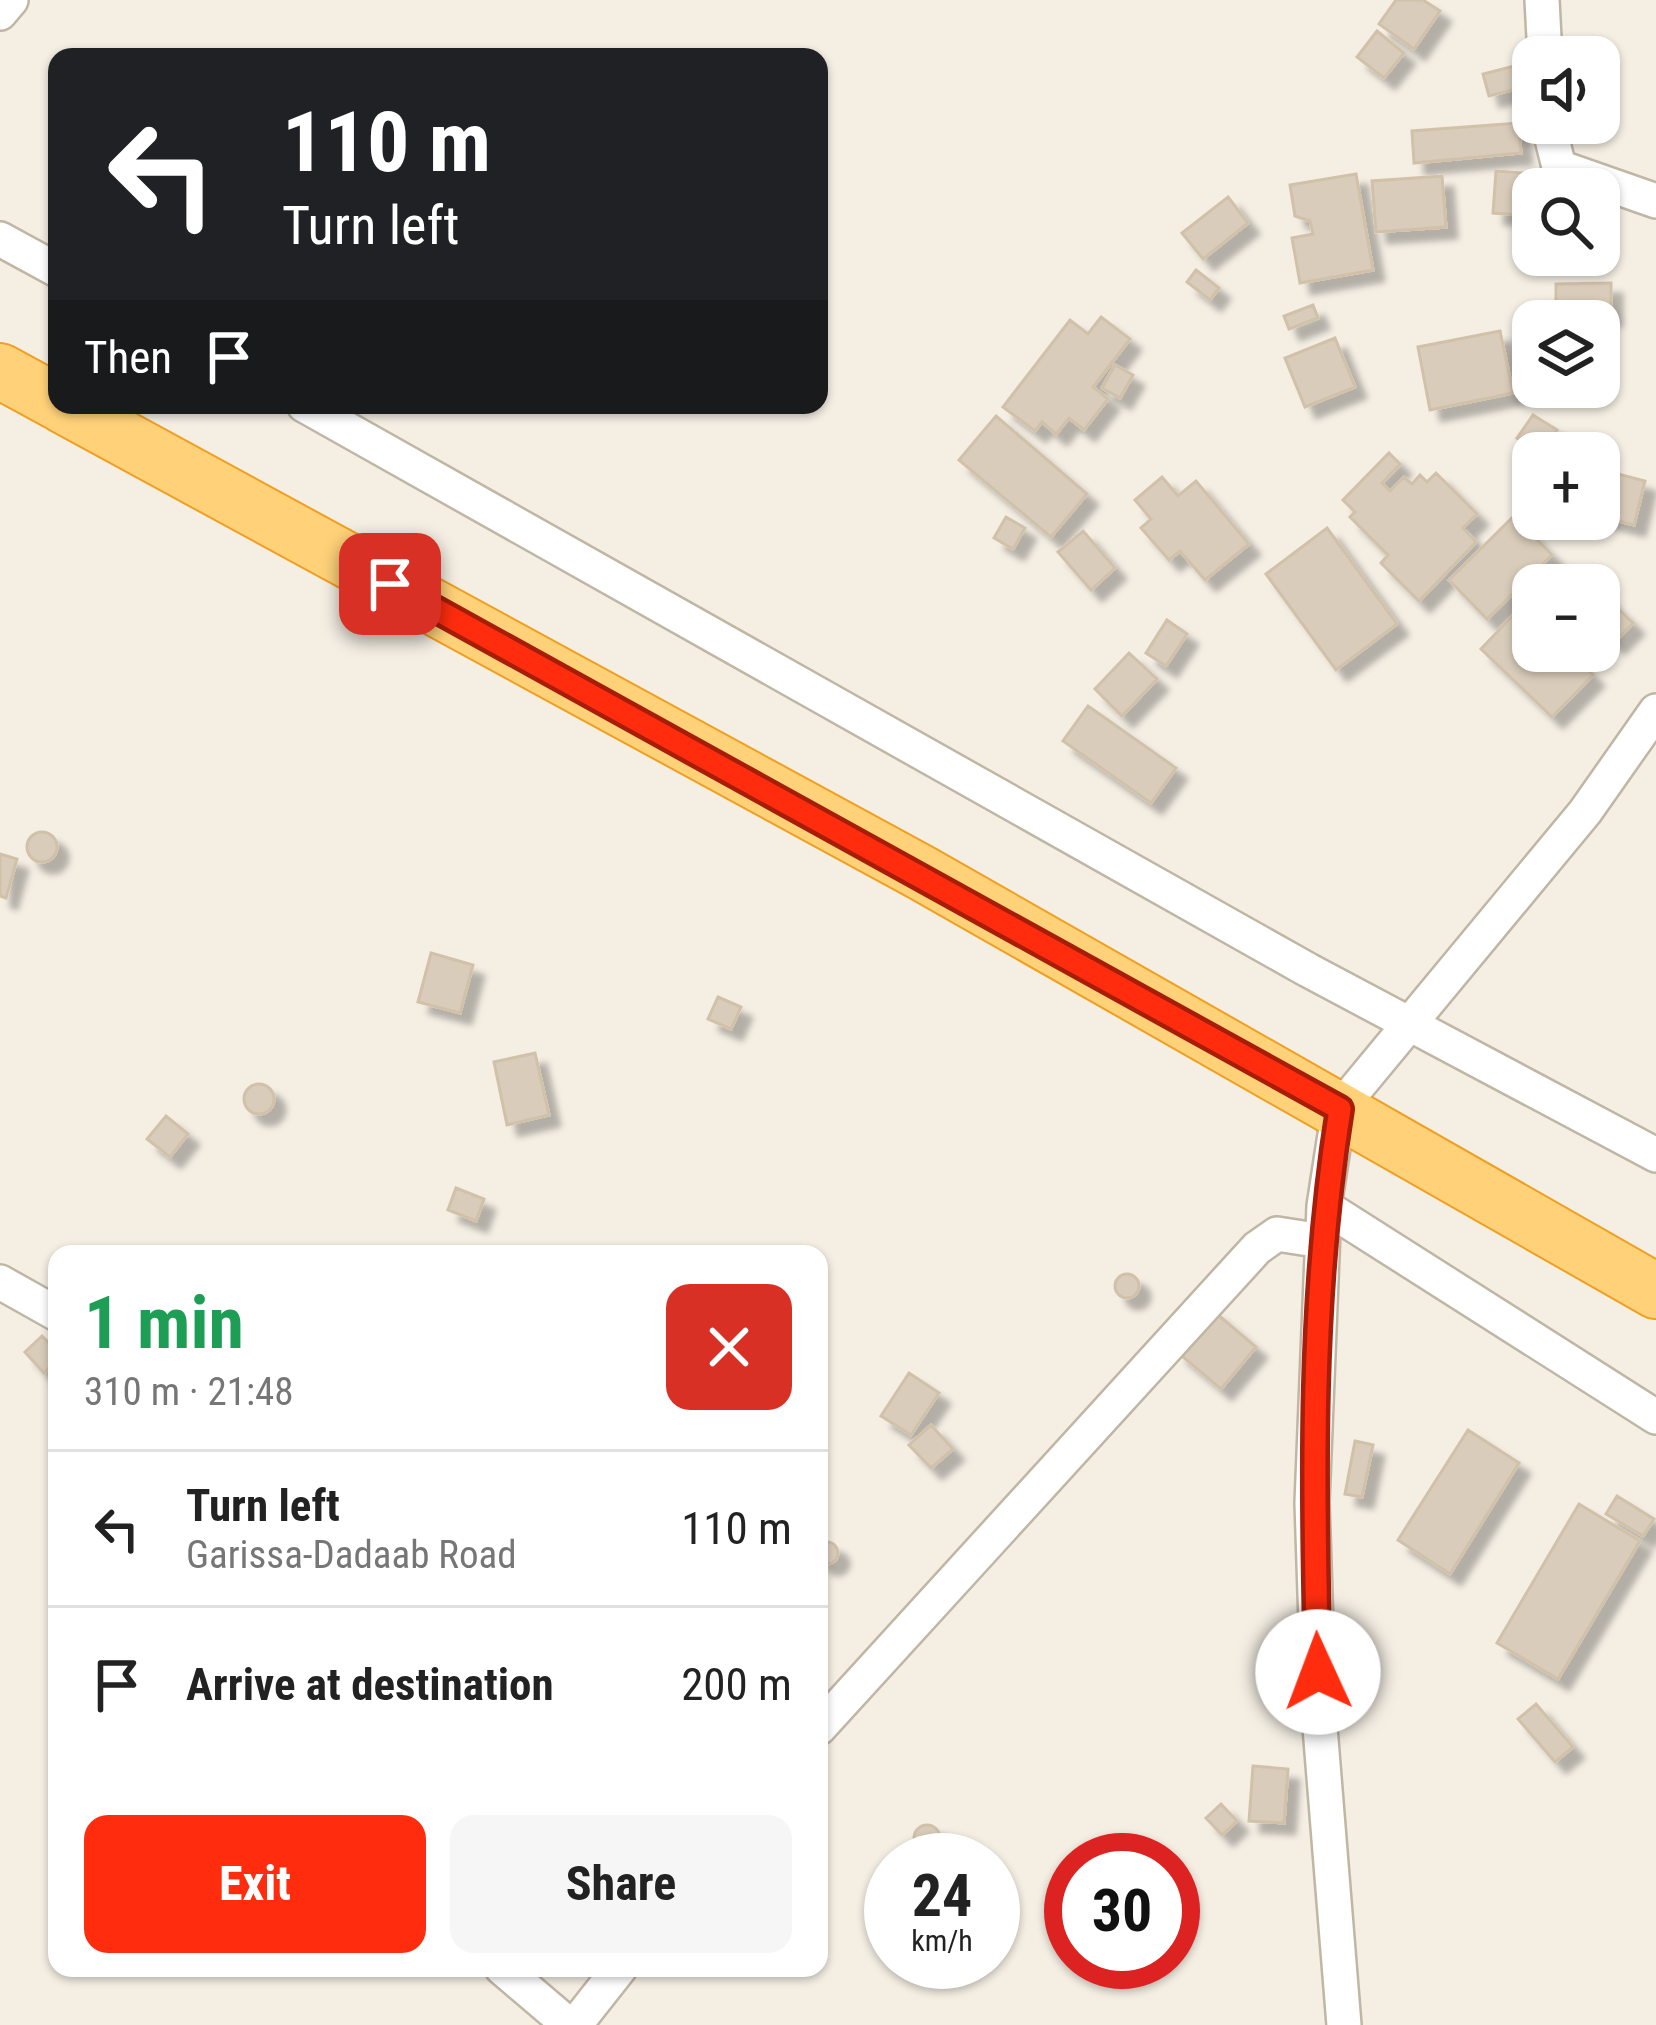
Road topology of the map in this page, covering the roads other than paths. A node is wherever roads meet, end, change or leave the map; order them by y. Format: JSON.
{"nodes":[{"id":1,"x":11,"y":0,"type":"edge"},
{"id":2,"x":1542,"y":0,"type":"edge"},
{"id":3,"x":0,"y":13,"type":"edge"},
{"id":4,"x":1544,"y":36,"type":"edge"},
{"id":5,"x":1553,"y":144,"type":"edge"},
{"id":6,"x":1656,"y":201,"type":"edge"},
{"id":7,"x":0,"y":239,"type":"edge"},
{"id":8,"x":48,"y":265,"type":"edge"},
{"id":9,"x":0,"y":371,"type":"edge"},
{"id":10,"x":48,"y":397,"type":"edge"},
{"id":11,"x":78,"y":414,"type":"edge"},
{"id":12,"x":320,"y":414,"type":"edge"},
{"id":13,"x":1656,"y":711,"type":"edge"},
{"id":14,"x":1413,"y":1024,"type":"junction"},
{"id":15,"x":1340,"y":1109,"type":"junction"},
{"id":16,"x":1656,"y":1155,"type":"edge"},
{"id":17,"x":1324,"y":1206,"type":"junction"},
{"id":18,"x":1322,"y":1241,"type":"junction"},
{"id":19,"x":0,"y":1282,"type":"edge"},
{"id":20,"x":1656,"y":1291,"type":"edge"},
{"id":21,"x":48,"y":1309,"type":"edge"},
{"id":22,"x":1656,"y":1417,"type":"edge"},
{"id":23,"x":828,"y":1718,"type":"edge"},
{"id":24,"x":513,"y":1977,"type":"edge"},
{"id":25,"x":612,"y":1977,"type":"edge"},
{"id":26,"x":572,"y":2025,"type":"edge"},
{"id":27,"x":1344,"y":2025,"type":"edge"}],
"edges":[{"from":1,"to":3,"type":"street"},
{"from":2,"to":4,"type":"street"},
{"from":5,"to":6,"type":"street"},
{"from":7,"to":8,"type":"street"},
{"from":9,"to":10,"type":"highway"},
{"from":11,"to":15,"type":"highway"},
{"from":12,"to":14,"type":"street"},
{"from":13,"to":14,"type":"street"},
{"from":14,"to":15,"type":"street"},
{"from":14,"to":16,"type":"street"},
{"from":15,"to":17,"type":"street"},
{"from":15,"to":20,"type":"highway"},
{"from":17,"to":18,"type":"street"},
{"from":17,"to":22,"type":"street"},
{"from":18,"to":23,"type":"street"},
{"from":18,"to":27,"type":"street"},
{"from":19,"to":21,"type":"street"},
{"from":24,"to":26,"type":"street"},
{"from":25,"to":26,"type":"street"}]}
